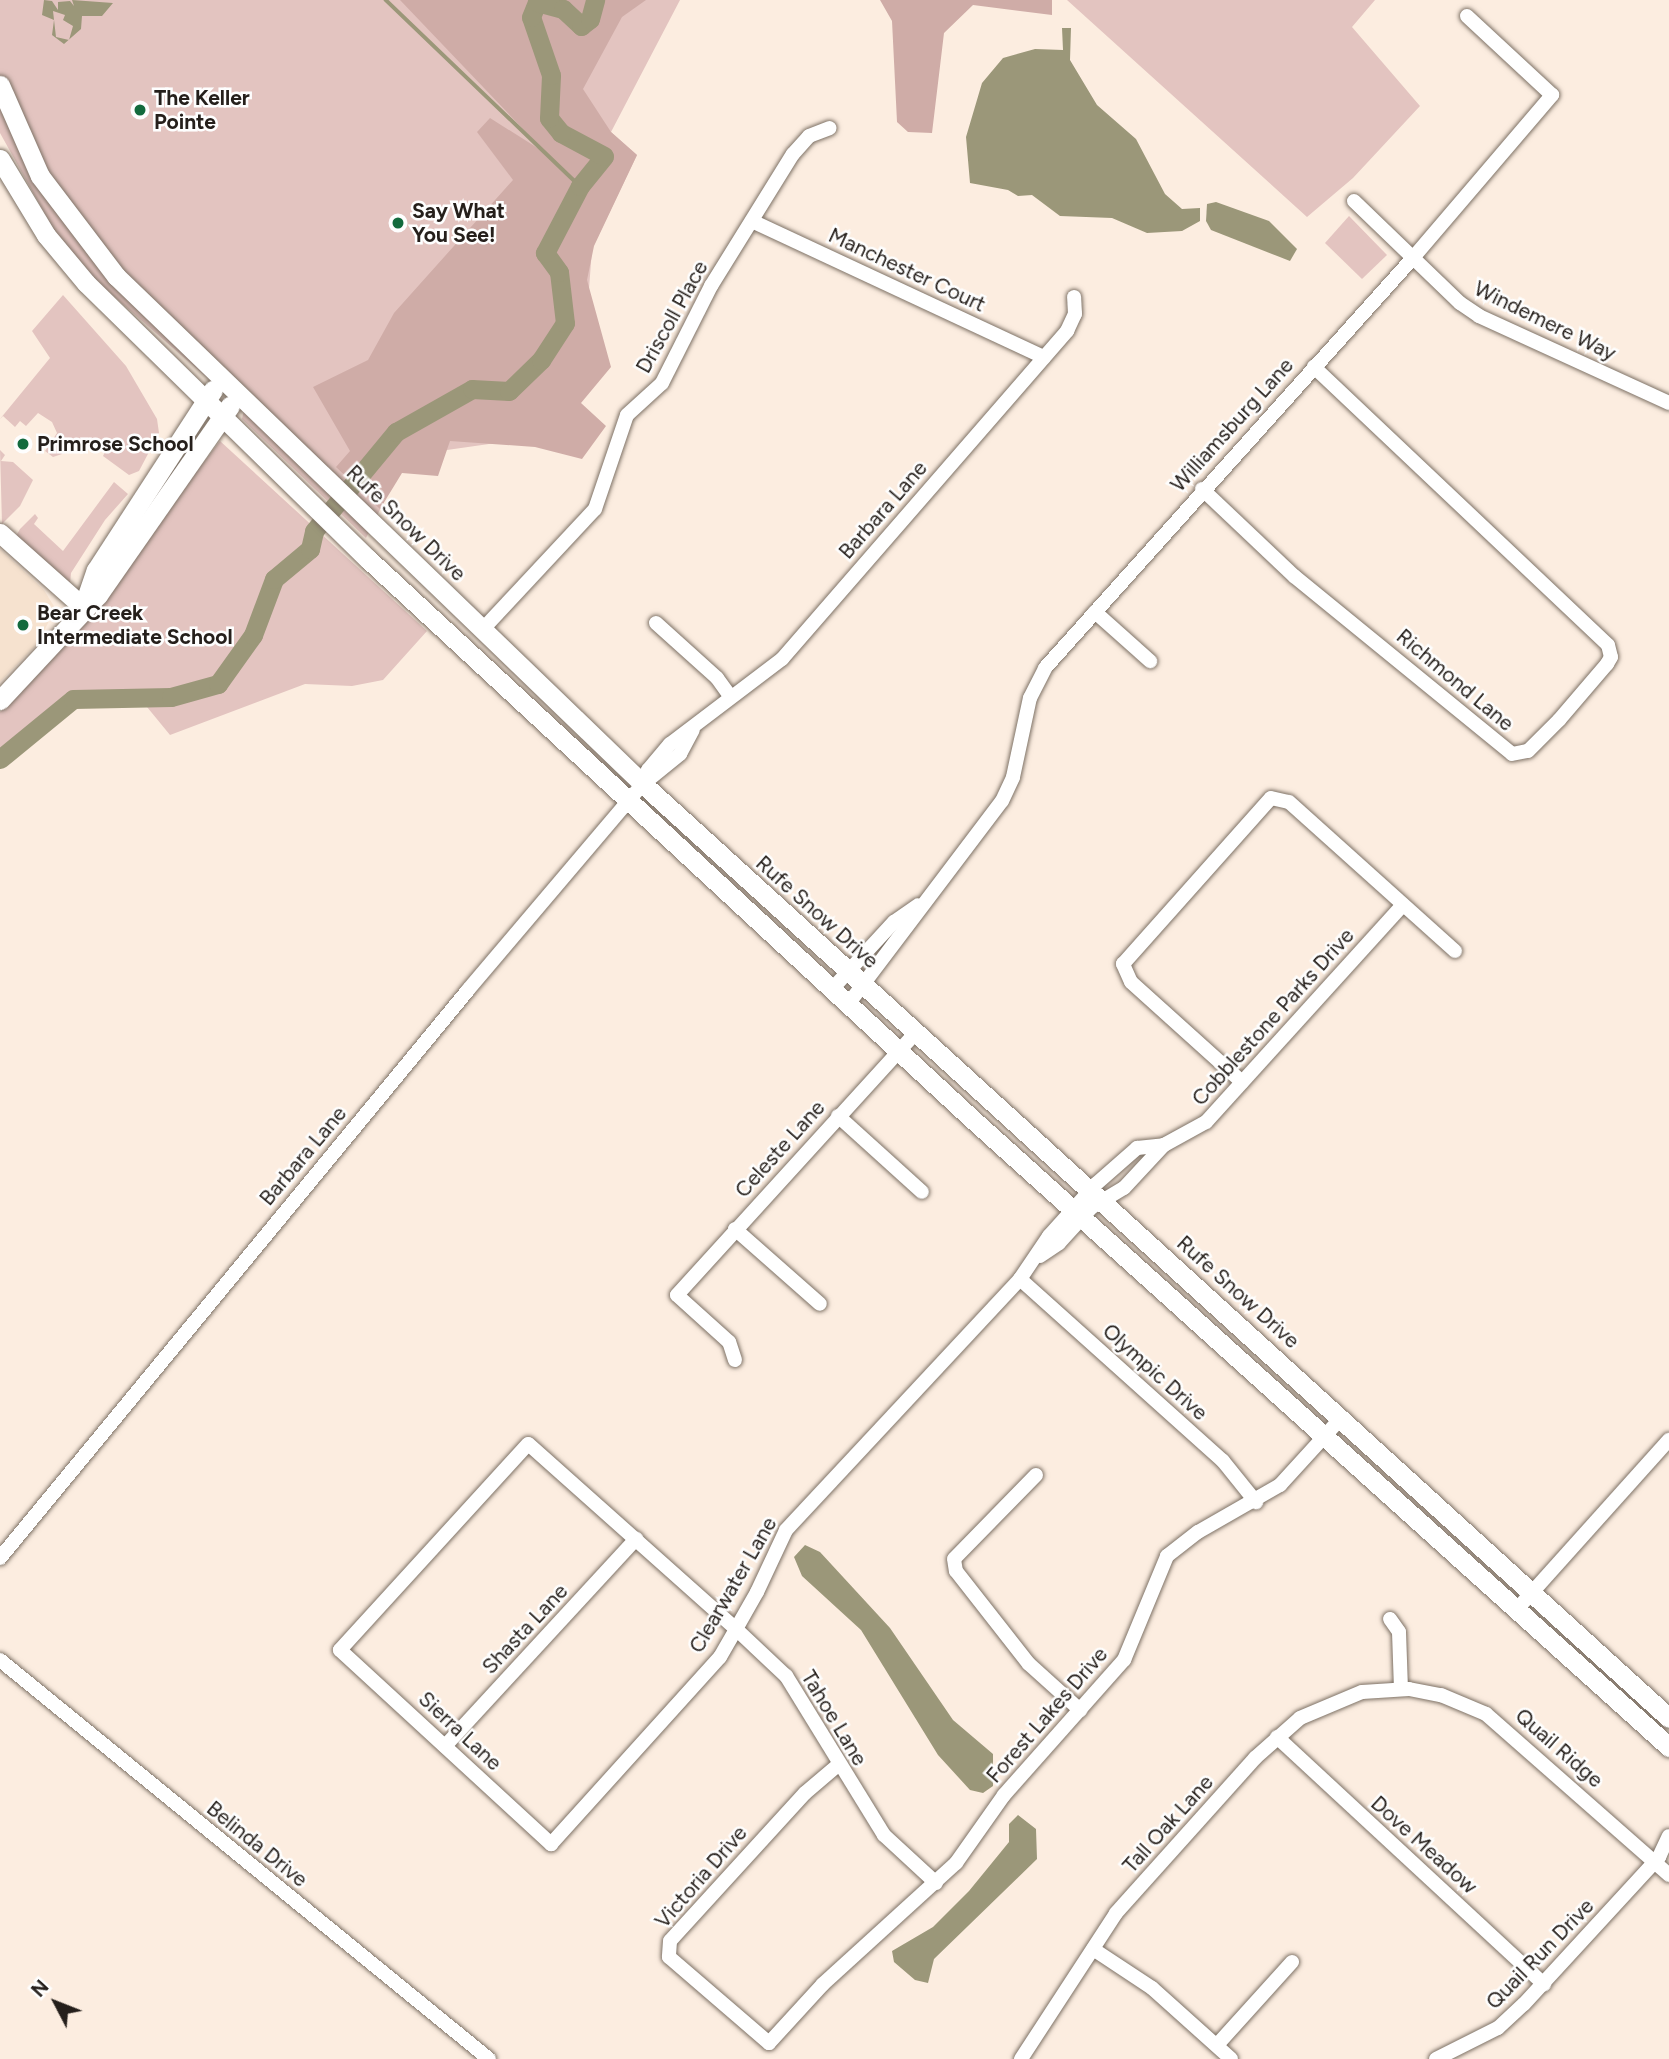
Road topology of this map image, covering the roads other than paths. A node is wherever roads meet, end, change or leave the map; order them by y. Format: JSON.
{"nodes":[{"id":1,"x":1468,"y":16,"type":"dead end"},
{"id":2,"x":1,"y":91,"type":"edge"},
{"id":3,"x":830,"y":128,"type":"dead end"},
{"id":4,"x":0,"y":159,"type":"edge"},
{"id":5,"x":1354,"y":201,"type":"dead end"},
{"id":6,"x":752,"y":222,"type":"junction"},
{"id":7,"x":1412,"y":259,"type":"junction"},
{"id":8,"x":1074,"y":297,"type":"dead end"},
{"id":9,"x":1044,"y":357,"type":"junction"},
{"id":10,"x":1314,"y":367,"type":"junction"},
{"id":11,"x":222,"y":379,"type":"junction"},
{"id":12,"x":238,"y":394,"type":"junction"},
{"id":13,"x":206,"y":400,"type":"junction"},
{"id":14,"x":1669,"y":403,"type":"edge"},
{"id":15,"x":222,"y":416,"type":"junction"},
{"id":16,"x":1202,"y":489,"type":"junction"},
{"id":17,"x":0,"y":533,"type":"edge"},
{"id":18,"x":83,"y":607,"type":"junction"},
{"id":19,"x":1095,"y":612,"type":"junction"},
{"id":20,"x":656,"y":623,"type":"dead end"},
{"id":21,"x":483,"y":629,"type":"junction"},
{"id":22,"x":1150,"y":661,"type":"dead end"},
{"id":23,"x":730,"y":696,"type":"junction"},
{"id":24,"x":0,"y":700,"type":"edge"},
{"id":25,"x":643,"y":784,"type":"junction"},
{"id":26,"x":630,"y":800,"type":"junction"},
{"id":27,"x":922,"y":902,"type":"junction"},
{"id":28,"x":1403,"y":905,"type":"junction"},
{"id":29,"x":1455,"y":951,"type":"dead end"},
{"id":30,"x":848,"y":971,"type":"junction"},
{"id":31,"x":864,"y":986,"type":"junction"},
{"id":32,"x":833,"y":988,"type":"junction"},
{"id":33,"x":849,"y":1003,"type":"junction"},
{"id":34,"x":916,"y":1032,"type":"junction"},
{"id":35,"x":898,"y":1051,"type":"junction"},
{"id":36,"x":1242,"y":1082,"type":"junction"},
{"id":37,"x":838,"y":1116,"type":"junction"},
{"id":38,"x":1164,"y":1145,"type":"junction"},
{"id":39,"x":922,"y":1192,"type":"dead end"},
{"id":40,"x":1087,"y":1204,"type":"junction"},
{"id":41,"x":735,"y":1229,"type":"junction"},
{"id":42,"x":1020,"y":1279,"type":"junction"},
{"id":43,"x":820,"y":1304,"type":"dead end"},
{"id":44,"x":735,"y":1360,"type":"dead end"},
{"id":45,"x":1342,"y":1417,"type":"junction"},
{"id":46,"x":1325,"y":1436,"type":"junction"},
{"id":47,"x":1669,"y":1440,"type":"edge"},
{"id":48,"x":1036,"y":1475,"type":"dead end"},
{"id":49,"x":1256,"y":1502,"type":"junction"},
{"id":50,"x":636,"y":1539,"type":"junction"},
{"id":51,"x":0,"y":1558,"type":"edge"},
{"id":52,"x":1532,"y":1592,"type":"junction"},
{"id":53,"x":1518,"y":1608,"type":"junction"},
{"id":54,"x":1390,"y":1619,"type":"dead end"},
{"id":55,"x":736,"y":1629,"type":"junction"},
{"id":56,"x":340,"y":1650,"type":"joint"},
{"id":57,"x":0,"y":1660,"type":"edge"},
{"id":58,"x":1401,"y":1689,"type":"junction"},
{"id":59,"x":1080,"y":1710,"type":"junction"},
{"id":60,"x":1669,"y":1717,"type":"edge"},
{"id":61,"x":1276,"y":1737,"type":"junction"},
{"id":62,"x":445,"y":1746,"type":"junction"},
{"id":63,"x":1669,"y":1748,"type":"edge"},
{"id":64,"x":838,"y":1765,"type":"junction"},
{"id":65,"x":1669,"y":1836,"type":"edge"},
{"id":66,"x":551,"y":1844,"type":"joint"},
{"id":67,"x":1661,"y":1858,"type":"edge"},
{"id":68,"x":1669,"y":1875,"type":"edge"},
{"id":69,"x":936,"y":1883,"type":"junction"},
{"id":70,"x":1093,"y":1949,"type":"junction"},
{"id":71,"x":1292,"y":1962,"type":"dead end"},
{"id":72,"x":1544,"y":1984,"type":"junction"},
{"id":73,"x":769,"y":2043,"type":"joint"},
{"id":74,"x":1217,"y":2045,"type":"junction"},
{"id":75,"x":489,"y":2059,"type":"edge"},
{"id":76,"x":1021,"y":2059,"type":"edge"},
{"id":77,"x":1231,"y":2059,"type":"edge"},
{"id":78,"x":1436,"y":2059,"type":"edge"}],
"edges":[{"from":1,"to":7,"type":"street","name":"Williamsburg Lane"},
{"from":2,"to":11,"type":"main road","name":"Rufe Snow Drive"},
{"from":3,"to":6,"type":"street","name":"Driscoll Place"},
{"from":4,"to":13,"type":"main road","name":"Rufe Snow Drive"},
{"from":5,"to":7,"type":"street","name":"Windemere Way"},
{"from":6,"to":9,"type":"street","name":"Manchester Court"},
{"from":6,"to":21,"type":"street","name":"Driscoll Place"},
{"from":7,"to":10,"type":"street","name":"Williamsburg Lane"},
{"from":7,"to":14,"type":"street","name":"Windemere Way"},
{"from":8,"to":9,"type":"street","name":"Barbara Lane"},
{"from":9,"to":23,"type":"street","name":"Barbara Lane"},
{"from":10,"to":16,"type":"street","name":"Williamsburg Lane"},
{"from":10,"to":16,"type":"street","name":"Richmond Lane"},
{"from":11,"to":12,"type":"main road","name":"Rufe Snow Drive"},
{"from":11,"to":13,"type":"main road"},
{"from":12,"to":15,"type":"main road"},
{"from":12,"to":21,"type":"main road","name":"Rufe Snow Drive"},
{"from":13,"to":15,"type":"main road","name":"Rufe Snow Drive"},
{"from":13,"to":18,"type":"main road"},
{"from":15,"to":18,"type":"main road"},
{"from":15,"to":26,"type":"main road","name":"Rufe Snow Drive"},
{"from":16,"to":19,"type":"street","name":"Williamsburg Lane"},
{"from":17,"to":18,"type":"main road"},
{"from":18,"to":24,"type":"main road"},
{"from":19,"to":22,"type":"street"},
{"from":19,"to":27,"type":"street","name":"Williamsburg Lane"},
{"from":20,"to":23,"type":"street"},
{"from":21,"to":25,"type":"main road","name":"Rufe Snow Drive"},
{"from":23,"to":25,"type":"street","name":"Barbara Lane"},
{"from":25,"to":26,"type":"street","name":"Barbara Lane"},
{"from":25,"to":30,"type":"main road","name":"Rufe Snow Drive"},
{"from":26,"to":32,"type":"main road","name":"Rufe Snow Drive"},
{"from":26,"to":51,"type":"street","name":"Barbara Lane"},
{"from":27,"to":30,"type":"street","name":"Williamsburg Lane"},
{"from":27,"to":31,"type":"street","name":"Williamsburg Lane"},
{"from":28,"to":29,"type":"street"},
{"from":28,"to":36,"type":"street","name":"Cobblestone Parks Drive"},
{"from":28,"to":36,"type":"street"},
{"from":30,"to":31,"type":"main road","name":"Rufe Snow Drive"},
{"from":30,"to":32,"type":"street","name":"Williamsburg Lane"},
{"from":31,"to":33,"type":"street","name":"Williamsburg Lane"},
{"from":31,"to":34,"type":"main road","name":"Rufe Snow Drive"},
{"from":32,"to":33,"type":"main road","name":"Rufe Snow Drive"},
{"from":33,"to":35,"type":"main road","name":"Rufe Snow Drive"},
{"from":34,"to":35,"type":"street","name":"Celeste Lane"},
{"from":34,"to":40,"type":"main road","name":"Rufe Snow Drive"},
{"from":35,"to":37,"type":"street","name":"Celeste Lane"},
{"from":35,"to":40,"type":"main road","name":"Rufe Snow Drive"},
{"from":36,"to":38,"type":"street","name":"Cobblestone Parks Drive"},
{"from":37,"to":39,"type":"street"},
{"from":37,"to":41,"type":"street","name":"Celeste Lane"},
{"from":38,"to":40,"type":"street","name":"Cobblestone Parks Drive"},
{"from":38,"to":40,"type":"street","name":"Cobblestone Parks Drive"},
{"from":40,"to":42,"type":"street","name":"Clearwater Lane"},
{"from":40,"to":45,"type":"main road","name":"Rufe Snow Drive"},
{"from":40,"to":46,"type":"main road","name":"Rufe Snow Drive"},
{"from":41,"to":43,"type":"street"},
{"from":41,"to":44,"type":"street","name":"Celeste Lane"},
{"from":42,"to":49,"type":"street","name":"Olympic Drive"},
{"from":42,"to":55,"type":"street","name":"Clearwater Lane"},
{"from":45,"to":46,"type":"street","name":"Forest Lakes Drive"},
{"from":45,"to":52,"type":"main road","name":"Rufe Snow Drive"},
{"from":46,"to":49,"type":"street","name":"Forest Lakes Drive"},
{"from":46,"to":53,"type":"main road","name":"Rufe Snow Drive"},
{"from":47,"to":52,"type":"street"},
{"from":48,"to":59,"type":"street"},
{"from":49,"to":59,"type":"street","name":"Forest Lakes Drive"},
{"from":50,"to":55,"type":"street","name":"Tahoe Lane"},
{"from":50,"to":56,"type":"street","name":"Tahoe Lane"},
{"from":50,"to":62,"type":"street","name":"Shasta Lane"},
{"from":52,"to":53,"type":"street"},
{"from":52,"to":60,"type":"main road","name":"Rufe Snow Drive"},
{"from":53,"to":63,"type":"main road","name":"Rufe Snow Drive"},
{"from":54,"to":58,"type":"street"},
{"from":55,"to":64,"type":"street","name":"Tahoe Lane"},
{"from":55,"to":66,"type":"street","name":"Clearwater Lane"},
{"from":56,"to":62,"type":"street","name":"Sierra Lane"},
{"from":57,"to":75,"type":"street","name":"Belinda Drive"},
{"from":58,"to":61,"type":"street","name":"Tall Oak Lane"},
{"from":58,"to":67,"type":"street","name":"Quail Ridge"},
{"from":59,"to":69,"type":"street","name":"Forest Lakes Drive"},
{"from":61,"to":70,"type":"street","name":"Tall Oak Lane"},
{"from":61,"to":72,"type":"street","name":"Dove Meadow"},
{"from":62,"to":66,"type":"street","name":"Sierra Lane"},
{"from":64,"to":69,"type":"street","name":"Tahoe Lane"},
{"from":64,"to":73,"type":"street","name":"Victoria Drive"},
{"from":65,"to":67,"type":"street","name":"Quail Run Drive"},
{"from":67,"to":68,"type":"street","name":"Quail Ridge"},
{"from":67,"to":72,"type":"street","name":"Quail Run Drive"},
{"from":69,"to":73,"type":"street","name":"Forest Lakes Drive"},
{"from":70,"to":74,"type":"street"},
{"from":70,"to":76,"type":"street","name":"Tall Oak Lane"},
{"from":71,"to":74,"type":"street"},
{"from":72,"to":78,"type":"street","name":"Quail Run Drive"},
{"from":74,"to":77,"type":"street"}]}
